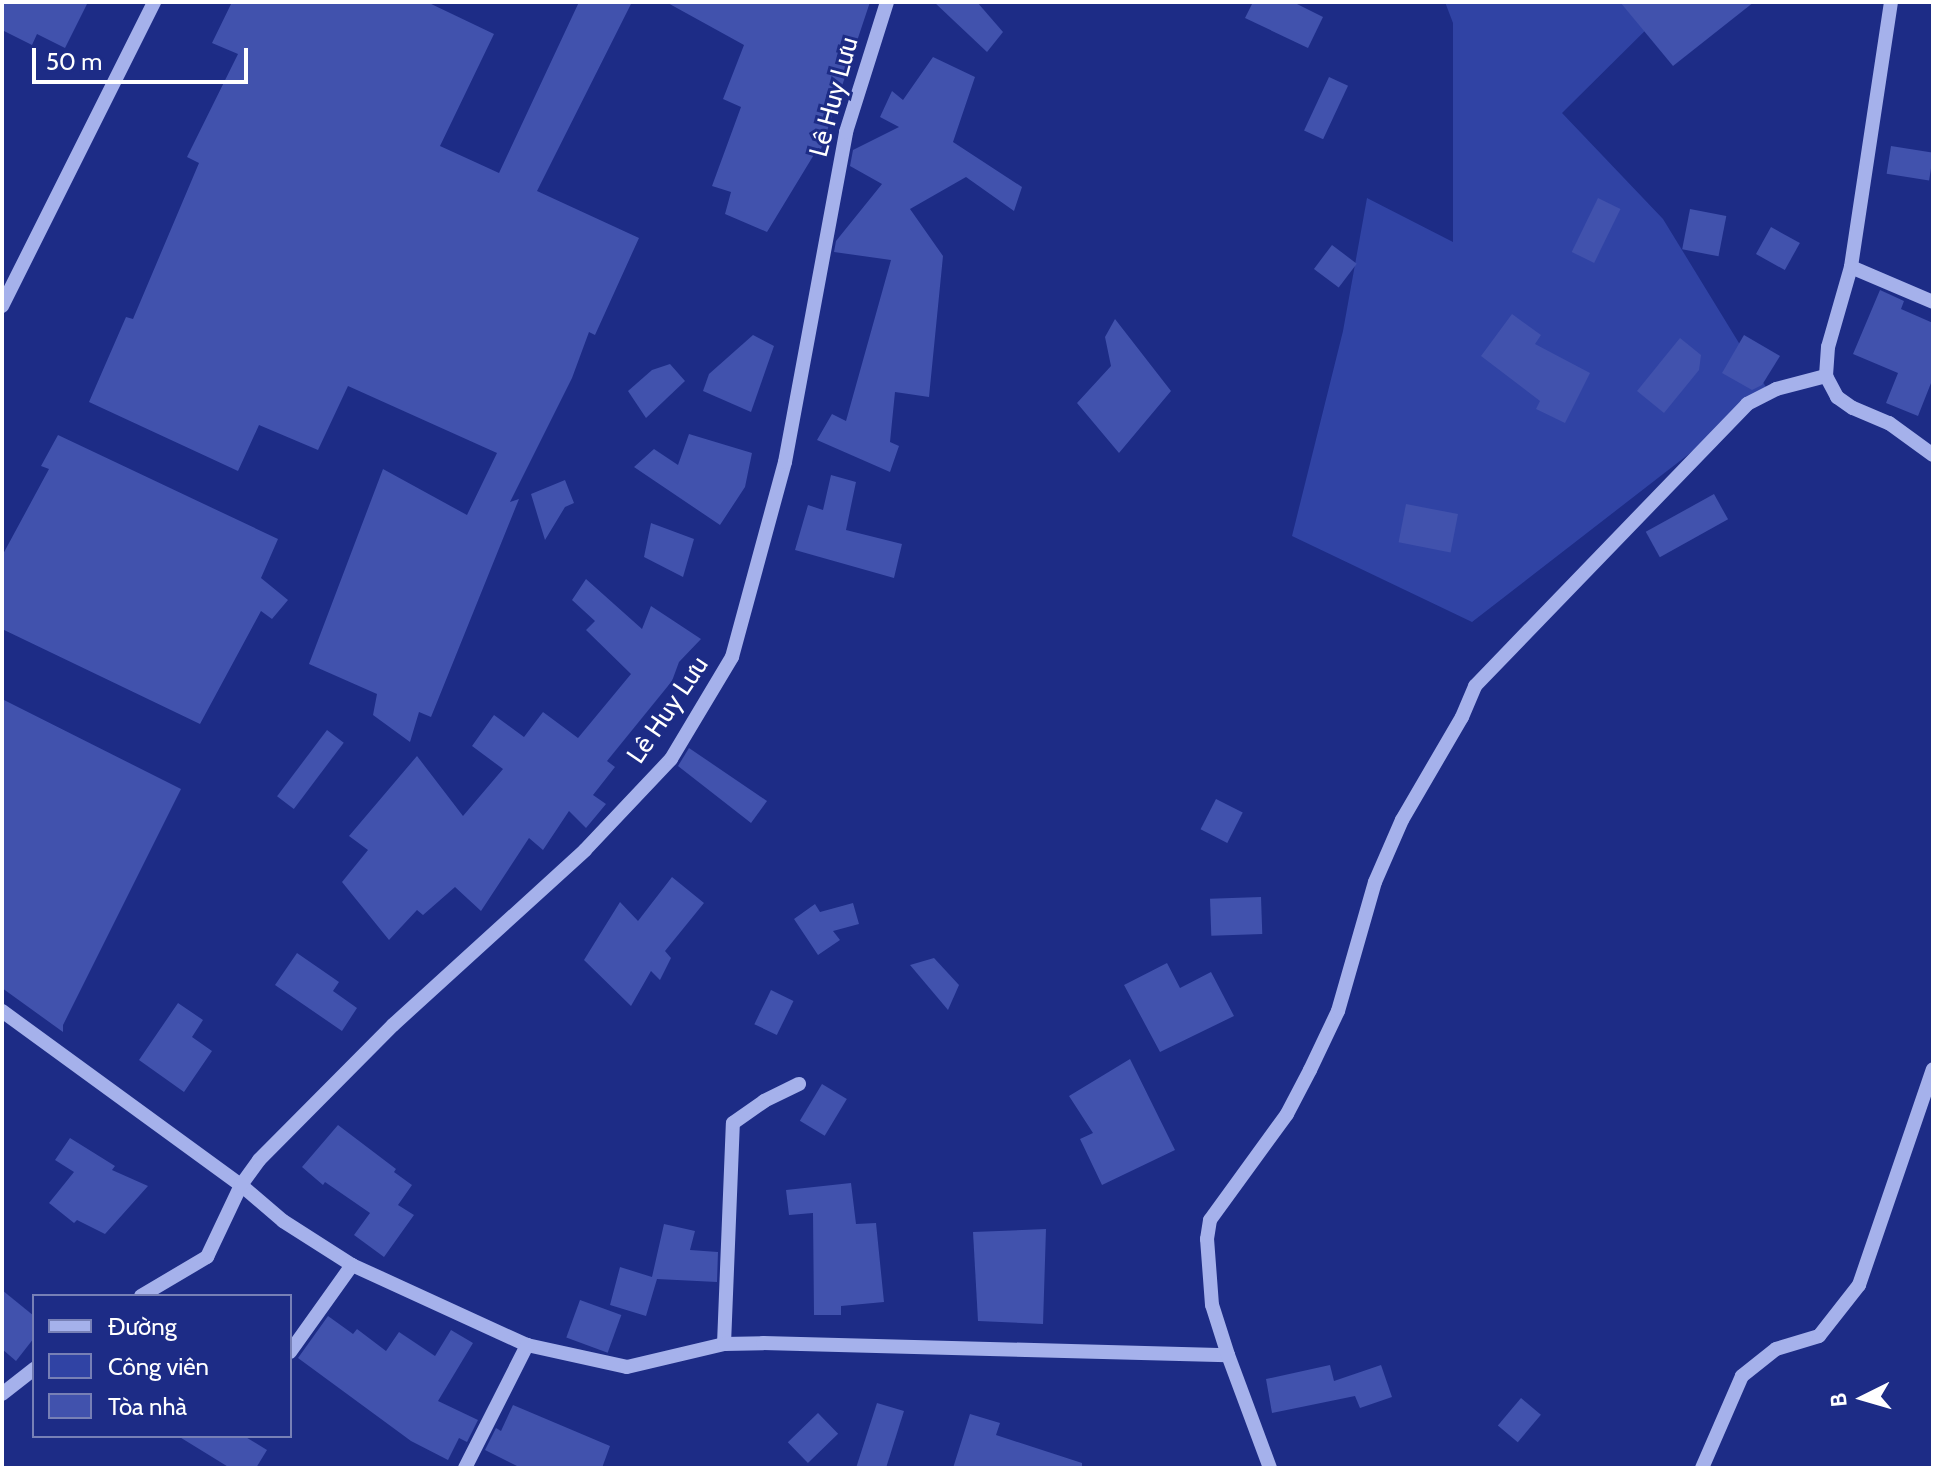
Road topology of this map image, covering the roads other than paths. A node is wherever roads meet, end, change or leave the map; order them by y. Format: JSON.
{"nodes":[{"id":1,"x":154,"y":2,"type":"edge"},
{"id":2,"x":887,"y":2,"type":"edge"},
{"id":3,"x":1891,"y":2,"type":"edge"},
{"id":4,"x":1851,"y":267,"type":"junction"},
{"id":5,"x":1933,"y":302,"type":"edge"},
{"id":6,"x":2,"y":306,"type":"edge"},
{"id":7,"x":1826,"y":376,"type":"junction"},
{"id":8,"x":1932,"y":450,"type":"edge"},
{"id":9,"x":2,"y":1011,"type":"edge"},
{"id":10,"x":1933,"y":1069,"type":"edge"},
{"id":11,"x":799,"y":1084,"type":"dead end"},
{"id":12,"x":241,"y":1185,"type":"junction"},
{"id":13,"x":352,"y":1265,"type":"junction"},
{"id":14,"x":144,"y":1294,"type":"edge"},
{"id":15,"x":724,"y":1344,"type":"junction"},
{"id":16,"x":527,"y":1345,"type":"junction"},
{"id":17,"x":292,"y":1349,"type":"edge"},
{"id":18,"x":1228,"y":1355,"type":"junction"},
{"id":19,"x":32,"y":1371,"type":"edge"},
{"id":20,"x":2,"y":1394,"type":"edge"},
{"id":21,"x":465,"y":1468,"type":"edge"},
{"id":22,"x":1270,"y":1468,"type":"edge"},
{"id":23,"x":1702,"y":1468,"type":"edge"}],
"edges":[{"from":1,"to":6,"type":"street"},
{"from":2,"to":12,"type":"street","name":"Lê Huy Lưu"},
{"from":3,"to":4,"type":"street"},
{"from":4,"to":5,"type":"street"},
{"from":4,"to":7,"type":"street"},
{"from":7,"to":8,"type":"street"},
{"from":7,"to":18,"type":"street"},
{"from":9,"to":12,"type":"street"},
{"from":10,"to":23,"type":"street"},
{"from":11,"to":15,"type":"street"},
{"from":12,"to":13,"type":"street"},
{"from":12,"to":14,"type":"street","name":"Lê Huy Lưu"},
{"from":13,"to":16,"type":"street"},
{"from":13,"to":17,"type":"street"},
{"from":15,"to":16,"type":"street"},
{"from":15,"to":18,"type":"street"},
{"from":16,"to":21,"type":"street"},
{"from":18,"to":22,"type":"street"},
{"from":19,"to":20,"type":"street"}]}
